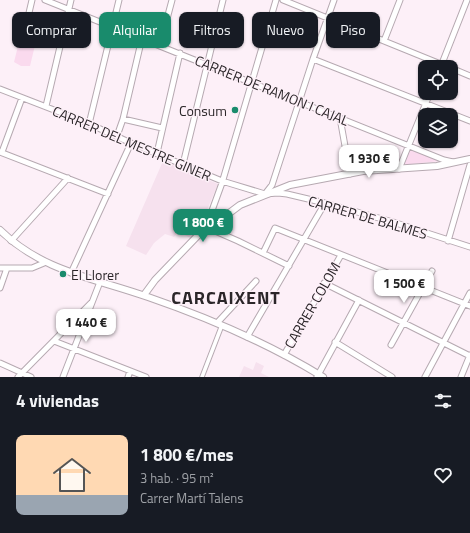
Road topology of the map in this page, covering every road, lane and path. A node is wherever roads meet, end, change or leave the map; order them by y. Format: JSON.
{"nodes":[{"id":1,"x":32,"y":0,"type":"edge"},
{"id":2,"x":45,"y":0,"type":"edge"},
{"id":3,"x":71,"y":0,"type":"edge"},
{"id":4,"x":119,"y":0,"type":"edge"},
{"id":5,"x":172,"y":0,"type":"edge"},
{"id":6,"x":223,"y":0,"type":"edge"},
{"id":7,"x":276,"y":0,"type":"edge"},
{"id":8,"x":283,"y":0,"type":"edge"},
{"id":9,"x":334,"y":0,"type":"edge"},
{"id":10,"x":400,"y":0,"type":"edge"},
{"id":11,"x":467,"y":0,"type":"edge"},
{"id":12,"x":69,"y":9,"type":"junction"},
{"id":13,"x":29,"y":12,"type":"edge"},
{"id":14,"x":68,"y":12,"type":"edge"},
{"id":15,"x":116,"y":12,"type":"edge"},
{"id":16,"x":169,"y":12,"type":"edge"},
{"id":17,"x":329,"y":12,"type":"edge"},
{"id":18,"x":326,"y":18,"type":"edge"},
{"id":19,"x":99,"y":21,"type":"edge"},
{"id":20,"x":326,"y":21,"type":"edge"},
{"id":21,"x":380,"y":39,"type":"edge"},
{"id":22,"x":384,"y":41,"type":"junction"},
{"id":23,"x":59,"y":48,"type":"edge"},
{"id":24,"x":107,"y":48,"type":"edge"},
{"id":25,"x":140,"y":48,"type":"edge"},
{"id":26,"x":168,"y":48,"type":"edge"},
{"id":27,"x":180,"y":53,"type":"junction"},
{"id":28,"x":313,"y":59,"type":"junction"},
{"id":29,"x":427,"y":60,"type":"edge"},
{"id":30,"x":443,"y":60,"type":"edge"},
{"id":31,"x":208,"y":64,"type":"junction"},
{"id":32,"x":458,"y":71,"type":"edge"},
{"id":33,"x":470,"y":76,"type":"edge"},
{"id":34,"x":252,"y":82,"type":"junction"},
{"id":35,"x":0,"y":89,"type":"edge"},
{"id":36,"x":22,"y":98,"type":"junction"},
{"id":37,"x":427,"y":100,"type":"edge"},
{"id":38,"x":300,"y":101,"type":"junction"},
{"id":39,"x":426,"y":103,"type":"junction"},
{"id":40,"x":46,"y":106,"type":"junction"},
{"id":41,"x":340,"y":118,"type":"junction"},
{"id":42,"x":123,"y":119,"type":"junction"},
{"id":43,"x":470,"y":121,"type":"edge"},
{"id":44,"x":90,"y":124,"type":"junction"},
{"id":45,"x":162,"y":128,"type":"junction"},
{"id":46,"x":117,"y":136,"type":"junction"},
{"id":47,"x":131,"y":143,"type":"junction"},
{"id":48,"x":410,"y":146,"type":"junction"},
{"id":49,"x":1,"y":152,"type":"edge"},
{"id":50,"x":157,"y":153,"type":"junction"},
{"id":51,"x":470,"y":159,"type":"edge"},
{"id":52,"x":455,"y":162,"type":"junction"},
{"id":53,"x":183,"y":164,"type":"junction"},
{"id":54,"x":470,"y":165,"type":"edge"},
{"id":55,"x":399,"y":169,"type":"junction"},
{"id":56,"x":350,"y":174,"type":"junction"},
{"id":57,"x":68,"y":178,"type":"junction"},
{"id":58,"x":222,"y":181,"type":"junction"},
{"id":59,"x":108,"y":194,"type":"junction"},
{"id":60,"x":266,"y":194,"type":"junction"},
{"id":61,"x":325,"y":203,"type":"junction"},
{"id":62,"x":206,"y":228,"type":"junction"},
{"id":63,"x":0,"y":230,"type":"edge"},
{"id":64,"x":304,"y":240,"type":"junction"},
{"id":65,"x":448,"y":240,"type":"junction"},
{"id":66,"x":11,"y":241,"type":"junction"},
{"id":67,"x":470,"y":247,"type":"edge"},
{"id":68,"x":263,"y":253,"type":"junction"},
{"id":69,"x":341,"y":255,"type":"junction"},
{"id":70,"x":44,"y":263,"type":"junction"},
{"id":71,"x":289,"y":266,"type":"junction"},
{"id":72,"x":0,"y":268,"type":"edge"},
{"id":73,"x":7,"y":268,"type":"junction"},
{"id":74,"x":432,"y":271,"type":"dead end"},
{"id":75,"x":71,"y":273,"type":"junction"},
{"id":76,"x":256,"y":281,"type":"dead end"},
{"id":77,"x":100,"y":282,"type":"junction"},
{"id":78,"x":324,"y":283,"type":"junction"},
{"id":79,"x":0,"y":288,"type":"edge"},
{"id":80,"x":423,"y":288,"type":"junction"},
{"id":81,"x":470,"y":293,"type":"edge"},
{"id":82,"x":144,"y":295,"type":"junction"},
{"id":83,"x":359,"y":300,"type":"junction"},
{"id":84,"x":91,"y":303,"type":"junction"},
{"id":85,"x":467,"y":305,"type":"edge"},
{"id":86,"x":404,"y":323,"type":"junction"},
{"id":87,"x":220,"y":324,"type":"junction"},
{"id":88,"x":247,"y":337,"type":"junction"},
{"id":89,"x":54,"y":341,"type":"junction"},
{"id":90,"x":335,"y":342,"type":"junction"},
{"id":91,"x":443,"y":343,"type":"junction"},
{"id":92,"x":391,"y":345,"type":"dead end"},
{"id":93,"x":75,"y":349,"type":"junction"},
{"id":94,"x":284,"y":355,"type":"junction"},
{"id":95,"x":470,"y":356,"type":"edge"},
{"id":96,"x":0,"y":364,"type":"edge"},
{"id":97,"x":130,"y":371,"type":"junction"},
{"id":98,"x":20,"y":375,"type":"edge"},
{"id":99,"x":319,"y":376,"type":"edge"},
{"id":100,"x":31,"y":377,"type":"edge"},
{"id":101,"x":63,"y":377,"type":"edge"},
{"id":102,"x":128,"y":377,"type":"edge"},
{"id":103,"x":146,"y":377,"type":"edge"},
{"id":104,"x":202,"y":377,"type":"edge"},
{"id":105,"x":392,"y":377,"type":"edge"},
{"id":106,"x":425,"y":377,"type":"edge"},
{"id":107,"x":461,"y":377,"type":"edge"}],
"edges":[{"from":1,"to":13,"type":"street"},
{"from":2,"to":12,"type":"street","name":"CARRER DE RAMON I CAJAL"},
{"from":3,"to":12,"type":"street"},
{"from":4,"to":15,"type":"street"},
{"from":5,"to":16,"type":"street"},
{"from":6,"to":31,"type":"street"},
{"from":7,"to":34,"type":"street"},
{"from":8,"to":18,"type":"street"},
{"from":9,"to":17,"type":"street"},
{"from":10,"to":22,"type":"street"},
{"from":11,"to":30,"type":"street"},
{"from":12,"to":14,"type":"street"},
{"from":12,"to":19,"type":"street","name":"CARRER DE RAMON I CAJAL"},
{"from":20,"to":28,"type":"street"},
{"from":21,"to":22,"type":"street"},
{"from":22,"to":29,"type":"street"},
{"from":23,"to":40,"type":"street"},
{"from":24,"to":44,"type":"street"},
{"from":25,"to":42,"type":"street"},
{"from":26,"to":27,"type":"street","name":"CARRER DE RAMON I CAJAL"},
{"from":27,"to":31,"type":"street","name":"CARRER DE RAMON I CAJAL"},
{"from":27,"to":45,"type":"street"},
{"from":28,"to":38,"type":"street"},
{"from":28,"to":39,"type":"street"},
{"from":31,"to":34,"type":"street","name":"CARRER DE RAMON I CAJAL"},
{"from":31,"to":53,"type":"street"},
{"from":32,"to":33,"type":"street"},
{"from":34,"to":38,"type":"street","name":"CARRER DE RAMON I CAJAL"},
{"from":34,"to":58,"type":"street"},
{"from":35,"to":36,"type":"street","name":"CARRER DEL MESTRE GINER"},
{"from":36,"to":40,"type":"street","name":"CARRER DEL MESTRE GINER"},
{"from":36,"to":49,"type":"street"},
{"from":37,"to":39,"type":"street"},
{"from":38,"to":41,"type":"street","name":"CARRER DE RAMON I CAJAL"},
{"from":38,"to":60,"type":"street"},
{"from":39,"to":43,"type":"street"},
{"from":39,"to":48,"type":"street"},
{"from":40,"to":44,"type":"street","name":"CARRER DEL MESTRE GINER"},
{"from":41,"to":48,"type":"street","name":"CARRER DE RAMON I CAJAL"},
{"from":41,"to":56,"type":"street"},
{"from":42,"to":45,"type":"street","name":"CARRER DEL MESTRE GINER"},
{"from":42,"to":46,"type":"street"},
{"from":44,"to":46,"type":"street","name":"CARRER DEL MESTRE GINER"},
{"from":45,"to":50,"type":"street"},
{"from":46,"to":47,"type":"street","name":"CARRER DEL MESTRE GINER"},
{"from":47,"to":50,"type":"street","name":"CARRER DEL MESTRE GINER"},
{"from":47,"to":59,"type":"street"},
{"from":48,"to":52,"type":"street","name":"CARRER DE RAMON I CAJAL"},
{"from":48,"to":55,"type":"street"},
{"from":49,"to":57,"type":"street"},
{"from":50,"to":53,"type":"street","name":"CARRER DEL MESTRE GINER"},
{"from":51,"to":52,"type":"street"},
{"from":52,"to":55,"type":"street"},
{"from":53,"to":58,"type":"street","name":"CARRER DEL MESTRE GINER"},
{"from":54,"to":65,"type":"street"},
{"from":55,"to":56,"type":"street"},
{"from":56,"to":60,"type":"street"},
{"from":57,"to":59,"type":"street"},
{"from":57,"to":66,"type":"street"},
{"from":58,"to":60,"type":"street","name":"CARRER DEL MESTRE GINER"},
{"from":58,"to":62,"type":"street"},
{"from":59,"to":75,"type":"street"},
{"from":60,"to":61,"type":"street","name":"CARRER DE BALMES"},
{"from":60,"to":62,"type":"street"},
{"from":61,"to":64,"type":"street"},
{"from":61,"to":65,"type":"street","name":"CARRER DE BALMES"},
{"from":62,"to":68,"type":"street"},
{"from":62,"to":82,"type":"street"},
{"from":63,"to":66,"type":"street"},
{"from":64,"to":68,"type":"street"},
{"from":64,"to":69,"type":"street"},
{"from":64,"to":71,"type":"street"},
{"from":65,"to":67,"type":"street","name":"CARRER DE BALMES"},
{"from":66,"to":70,"type":"street"},
{"from":68,"to":71,"type":"street"},
{"from":69,"to":78,"type":"street","name":"CARRER COLOM"},
{"from":69,"to":80,"type":"street"},
{"from":70,"to":73,"type":"street"},
{"from":70,"to":75,"type":"street"},
{"from":71,"to":88,"type":"street"},
{"from":72,"to":73,"type":"street"},
{"from":73,"to":79,"type":"street"},
{"from":74,"to":80,"type":"street"},
{"from":75,"to":77,"type":"street"},
{"from":76,"to":87,"type":"street"},
{"from":77,"to":82,"type":"street"},
{"from":77,"to":84,"type":"street"},
{"from":78,"to":83,"type":"street"},
{"from":78,"to":94,"type":"street","name":"CARRER COLOM"},
{"from":80,"to":85,"type":"street"},
{"from":80,"to":86,"type":"street"},
{"from":81,"to":85,"type":"street"},
{"from":82,"to":87,"type":"street"},
{"from":83,"to":86,"type":"street"},
{"from":83,"to":90,"type":"street"},
{"from":84,"to":89,"type":"street"},
{"from":84,"to":93,"type":"street"},
{"from":85,"to":91,"type":"street"},
{"from":86,"to":91,"type":"street"},
{"from":86,"to":92,"type":"street"},
{"from":87,"to":88,"type":"street"},
{"from":87,"to":104,"type":"street"},
{"from":88,"to":94,"type":"street"},
{"from":89,"to":93,"type":"street"},
{"from":89,"to":98,"type":"street"},
{"from":90,"to":99,"type":"street"},
{"from":90,"to":105,"type":"street"},
{"from":91,"to":95,"type":"street"},
{"from":91,"to":106,"type":"street"},
{"from":93,"to":97,"type":"street"},
{"from":93,"to":101,"type":"street"},
{"from":94,"to":99,"type":"street"},
{"from":95,"to":107,"type":"street"},
{"from":96,"to":98,"type":"street"},
{"from":97,"to":102,"type":"street"},
{"from":97,"to":103,"type":"street"},
{"from":98,"to":100,"type":"street"}]}
